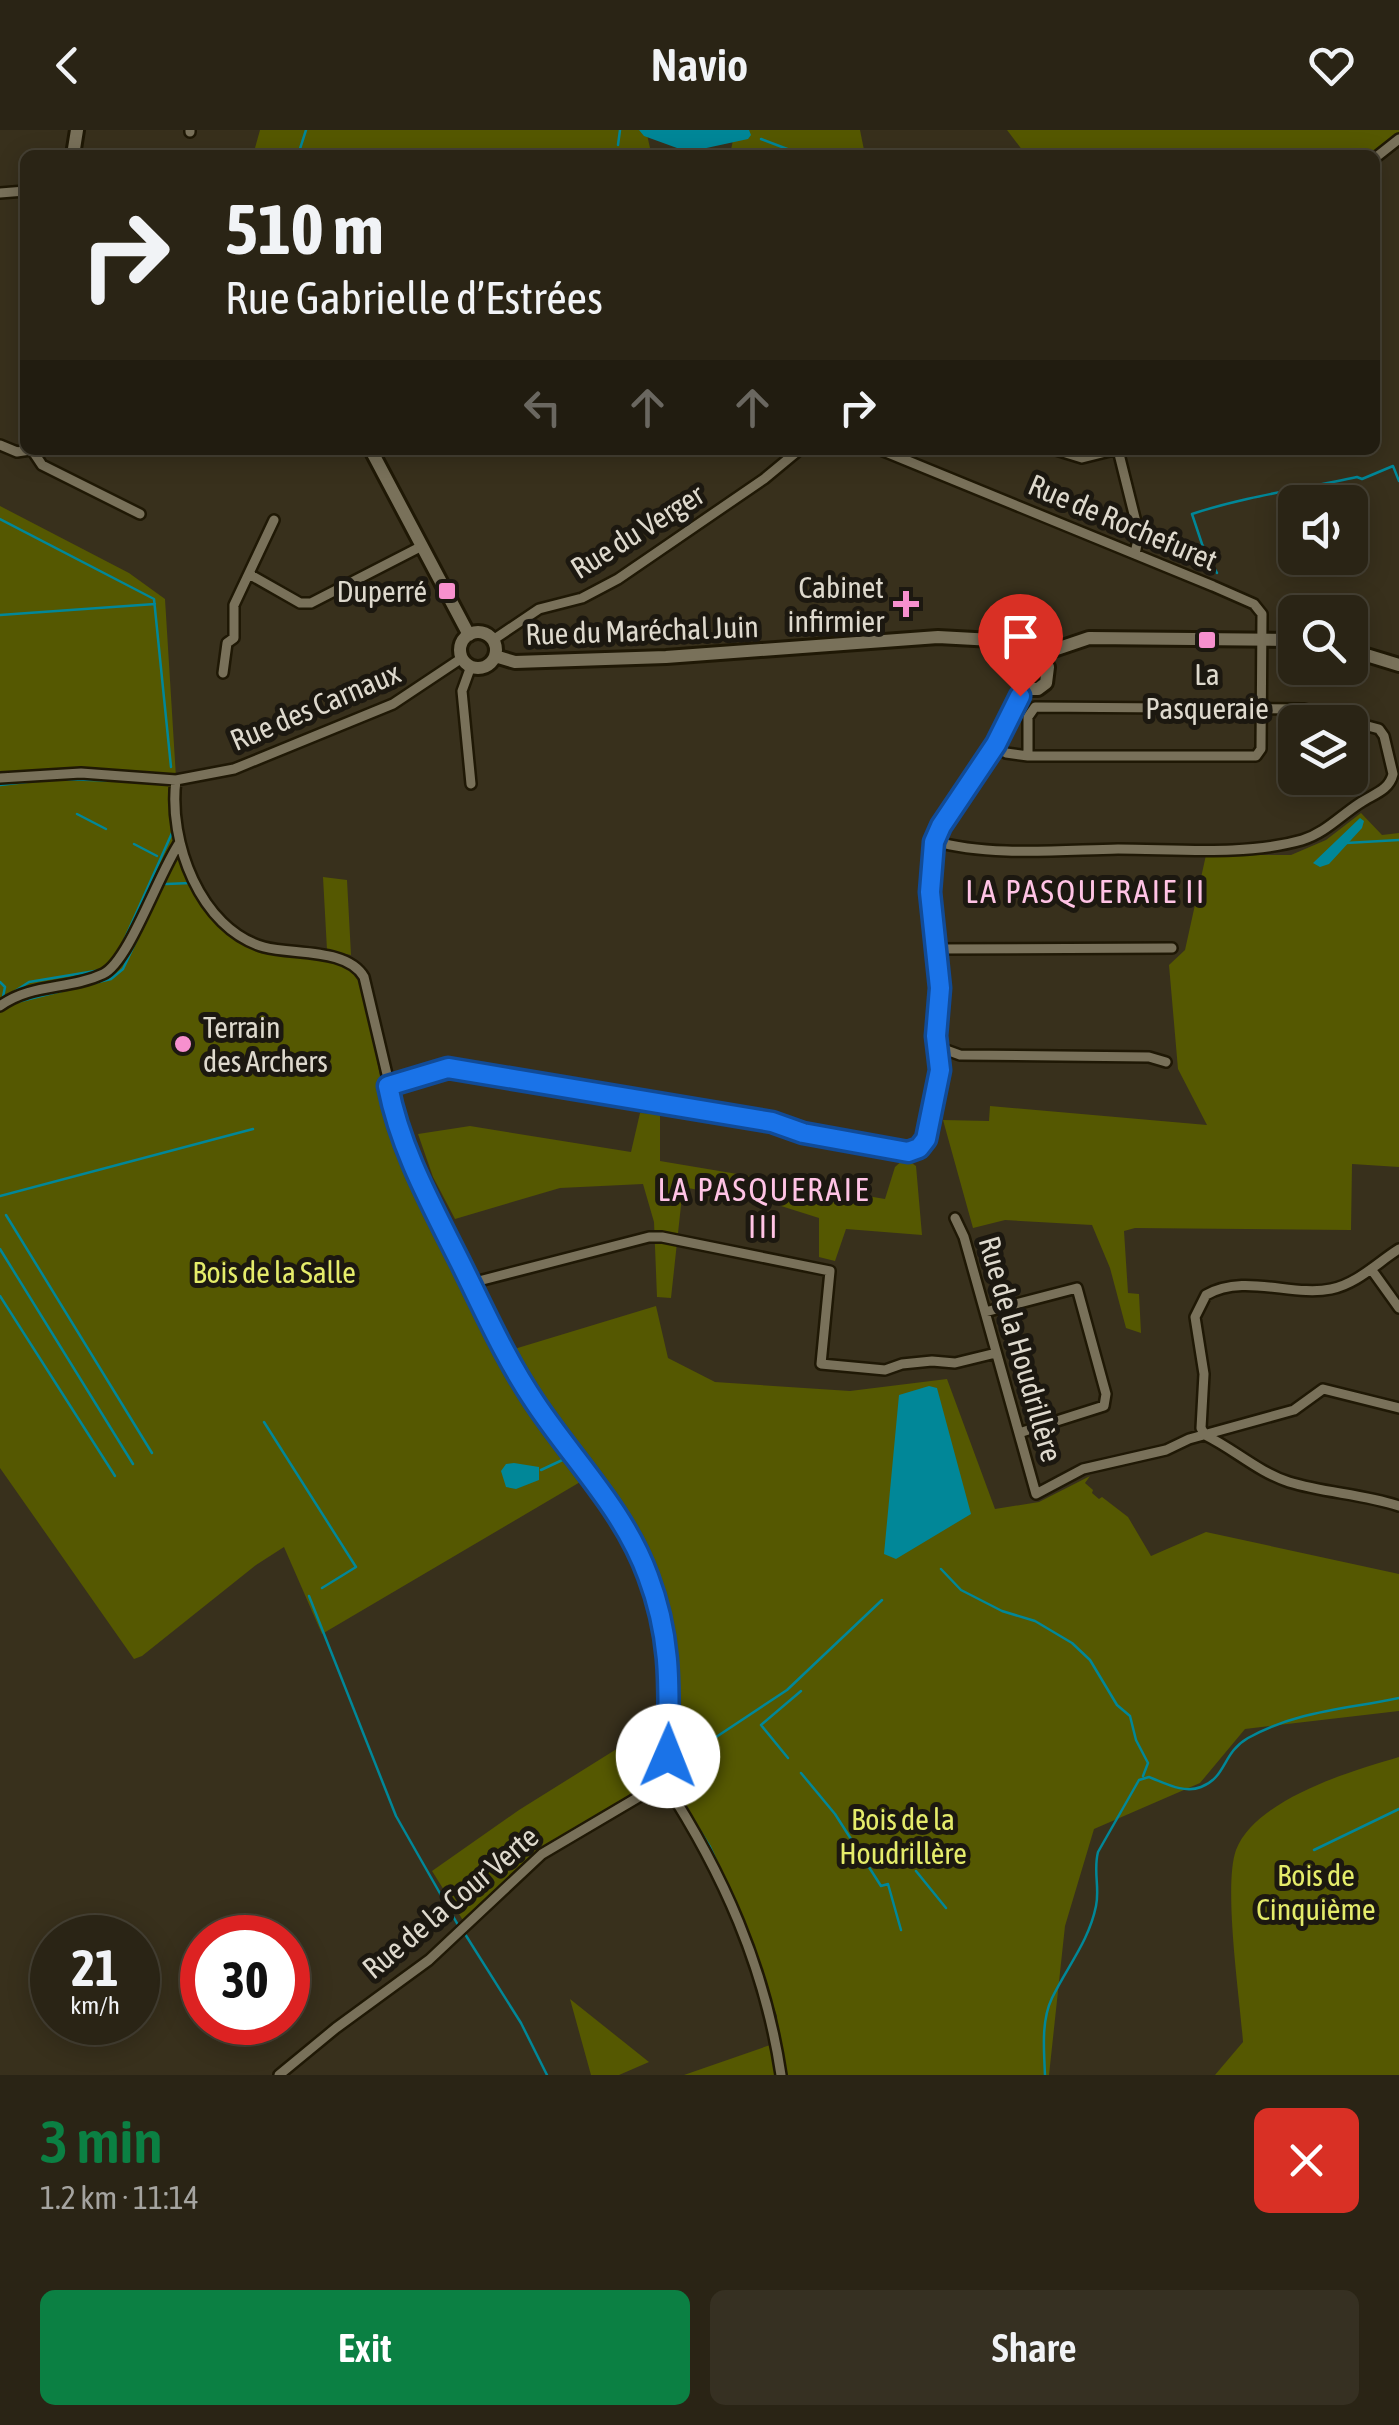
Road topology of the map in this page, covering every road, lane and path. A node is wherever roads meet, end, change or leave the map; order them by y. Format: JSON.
{"nodes":[{"id":1,"x":35,"y":455,"type":"edge"},
{"id":2,"x":374,"y":455,"type":"edge"},
{"id":3,"x":793,"y":455,"type":"edge"},
{"id":4,"x":893,"y":455,"type":"edge"},
{"id":5,"x":1117,"y":455,"type":"edge"},
{"id":6,"x":140,"y":514,"type":"dead end"},
{"id":7,"x":274,"y":520,"type":"dead end"},
{"id":8,"x":422,"y":546,"type":"junction"},
{"id":9,"x":1135,"y":554,"type":"junction"},
{"id":10,"x":248,"y":574,"type":"junction"},
{"id":11,"x":469,"y":634,"type":"junction"},
{"id":12,"x":493,"y":640,"type":"junction"},
{"id":13,"x":1264,"y":640,"type":"junction"},
{"id":14,"x":1278,"y":640,"type":"edge"},
{"id":15,"x":495,"y":656,"type":"junction"},
{"id":16,"x":1368,"y":656,"type":"edge"},
{"id":17,"x":467,"y":662,"type":"junction"},
{"id":18,"x":1036,"y":662,"type":"junction"},
{"id":19,"x":1399,"y":665,"type":"edge"},
{"id":20,"x":223,"y":674,"type":"dead end"},
{"id":21,"x":1026,"y":688,"type":"junction"},
{"id":22,"x":1263,"y":708,"type":"junction"},
{"id":23,"x":996,"y":744,"type":"junction"},
{"id":24,"x":1028,"y":756,"type":"junction"},
{"id":25,"x":0,"y":778,"type":"edge"},
{"id":26,"x":176,"y":780,"type":"junction"},
{"id":27,"x":471,"y":784,"type":"dead end"},
{"id":28,"x":180,"y":842,"type":"junction"},
{"id":29,"x":934,"y":842,"type":"junction"},
{"id":30,"x":1172,"y":948,"type":"dead end"},
{"id":31,"x":936,"y":949,"type":"junction"},
{"id":32,"x":0,"y":1006,"type":"edge"},
{"id":33,"x":938,"y":1047,"type":"junction"},
{"id":34,"x":960,"y":1055,"type":"junction"},
{"id":35,"x":940,"y":1062,"type":"junction"},
{"id":36,"x":1166,"y":1062,"type":"dead end"},
{"id":37,"x":388,"y":1086,"type":"junction"},
{"id":38,"x":955,"y":1218,"type":"dead end"},
{"id":39,"x":1399,"y":1248,"type":"edge"},
{"id":40,"x":1371,"y":1269,"type":"junction"},
{"id":41,"x":471,"y":1283,"type":"junction"},
{"id":42,"x":1399,"y":1308,"type":"edge"},
{"id":43,"x":985,"y":1312,"type":"junction"},
{"id":44,"x":996,"y":1353,"type":"junction"},
{"id":45,"x":1399,"y":1408,"type":"edge"},
{"id":46,"x":1018,"y":1433,"type":"junction"},
{"id":47,"x":1205,"y":1435,"type":"junction"},
{"id":48,"x":1399,"y":1506,"type":"edge"},
{"id":49,"x":664,"y":1782,"type":"junction"},
{"id":50,"x":278,"y":2075,"type":"edge"},
{"id":51,"x":781,"y":2075,"type":"edge"}],
"edges":[{"from":1,"to":6,"type":"street"},
{"from":2,"to":8,"type":"street"},
{"from":3,"to":12,"type":"street","name":"Rue du Verger"},
{"from":4,"to":9,"type":"street","name":"Rue de Rochefuret"},
{"from":5,"to":9,"type":"street"},
{"from":7,"to":10,"type":"street"},
{"from":8,"to":10,"type":"street"},
{"from":8,"to":11,"type":"street"},
{"from":9,"to":13,"type":"street","name":"Rue de Rochefuret"},
{"from":10,"to":20,"type":"street"},
{"from":11,"to":12,"type":"street"},
{"from":11,"to":17,"type":"street"},
{"from":12,"to":15,"type":"street"},
{"from":13,"to":14,"type":"street"},
{"from":13,"to":18,"type":"street"},
{"from":13,"to":22,"type":"street"},
{"from":15,"to":17,"type":"street"},
{"from":15,"to":18,"type":"street","name":"Rue du Maréchal Juin"},
{"from":16,"to":19,"type":"street"},
{"from":17,"to":26,"type":"street","name":"Rue des Carnaux"},
{"from":17,"to":27,"type":"street"},
{"from":18,"to":21,"type":"street"},
{"from":18,"to":21,"type":"street"},
{"from":21,"to":23,"type":"street"},
{"from":22,"to":24,"type":"street"},
{"from":22,"to":24,"type":"street"},
{"from":22,"to":29,"type":"street"},
{"from":23,"to":24,"type":"street"},
{"from":23,"to":29,"type":"street"},
{"from":25,"to":26,"type":"street","name":"Rue des Carnaux"},
{"from":26,"to":28,"type":"street"},
{"from":28,"to":32,"type":"street"},
{"from":28,"to":37,"type":"street"},
{"from":29,"to":31,"type":"street"},
{"from":30,"to":31,"type":"street"},
{"from":31,"to":33,"type":"street"},
{"from":33,"to":34,"type":"street"},
{"from":33,"to":35,"type":"street"},
{"from":34,"to":35,"type":"street"},
{"from":34,"to":36,"type":"street"},
{"from":35,"to":37,"type":"street"},
{"from":37,"to":41,"type":"street"},
{"from":38,"to":43,"type":"street","name":"Rue de la Houdrillère"},
{"from":39,"to":40,"type":"street"},
{"from":40,"to":42,"type":"street"},
{"from":40,"to":47,"type":"street"},
{"from":41,"to":44,"type":"street"},
{"from":41,"to":49,"type":"street"},
{"from":43,"to":44,"type":"street","name":"Rue de la Houdrillère"},
{"from":43,"to":46,"type":"street"},
{"from":44,"to":46,"type":"street","name":"Rue de la Houdrillère"},
{"from":45,"to":47,"type":"street"},
{"from":46,"to":47,"type":"street","name":"Rue de la Houdrillère"},
{"from":47,"to":48,"type":"street"},
{"from":49,"to":50,"type":"street","name":"Rue de la Cour Verte"},
{"from":49,"to":51,"type":"street"}]}
